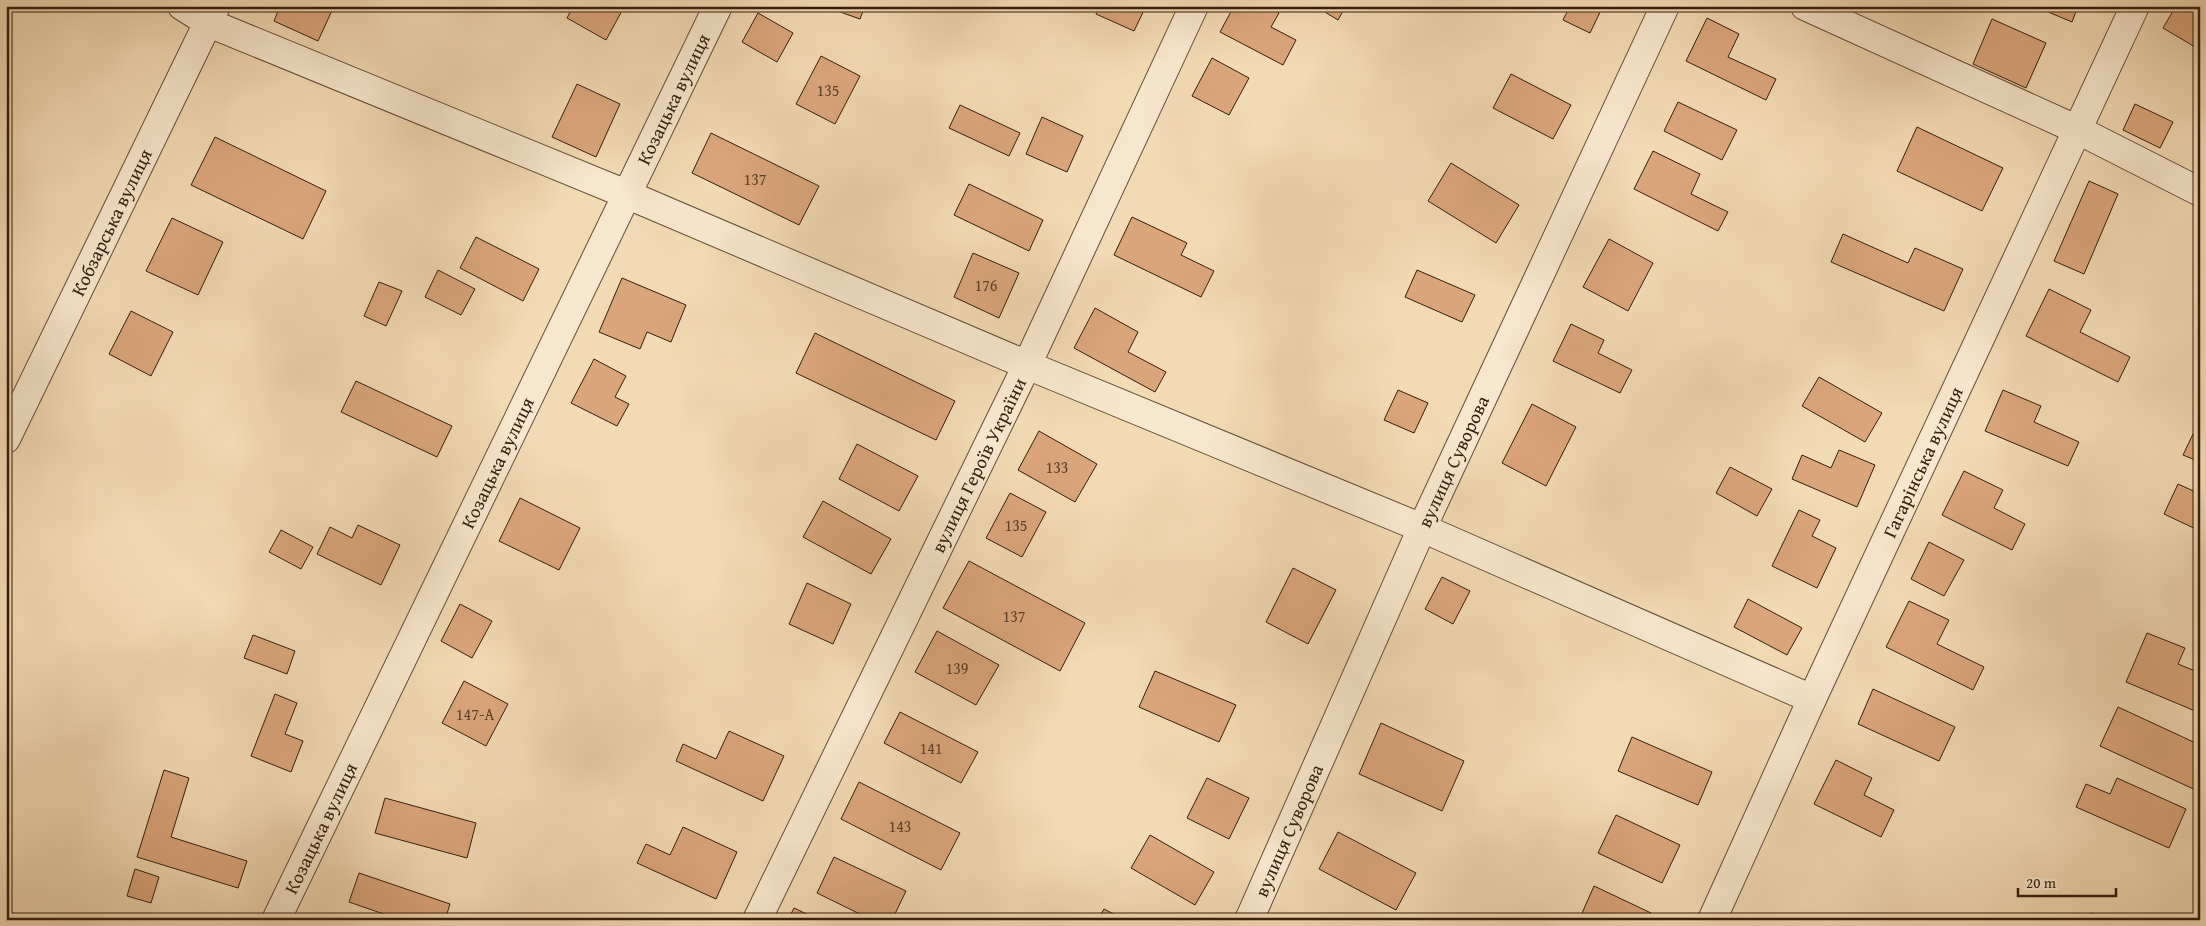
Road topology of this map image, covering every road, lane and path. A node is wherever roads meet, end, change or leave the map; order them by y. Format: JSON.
{"nodes":[{"id":1,"x":182,"y":6,"type":"edge"},
{"id":2,"x":718,"y":6,"type":"edge"},
{"id":3,"x":1194,"y":6,"type":"edge"},
{"id":4,"x":1665,"y":6,"type":"edge"},
{"id":5,"x":1805,"y":6,"type":"edge"},
{"id":6,"x":2135,"y":6,"type":"edge"},
{"id":7,"x":213,"y":14,"type":"edge"},
{"id":8,"x":2078,"y":130,"type":"junction"},
{"id":9,"x":2200,"y":192,"type":"edge"},
{"id":10,"x":626,"y":194,"type":"junction"},
{"id":11,"x":1028,"y":365,"type":"junction"},
{"id":12,"x":6,"y":439,"type":"edge"},
{"id":13,"x":1422,"y":528,"type":"junction"},
{"id":14,"x":1812,"y":699,"type":"junction"},
{"id":15,"x":276,"y":920,"type":"edge"},
{"id":16,"x":757,"y":920,"type":"edge"},
{"id":17,"x":1249,"y":920,"type":"edge"},
{"id":18,"x":1712,"y":920,"type":"edge"}],
"edges":[{"from":1,"to":7,"type":"street"},
{"from":2,"to":10,"type":"street","name":"Козацька вулиця"},
{"from":3,"to":11,"type":"street","name":"вулиця Героїв України"},
{"from":4,"to":13,"type":"street","name":"вулиця Суворова"},
{"from":5,"to":8,"type":"street"},
{"from":6,"to":8,"type":"street","name":"Гагарінська вулиця"},
{"from":7,"to":10,"type":"street"},
{"from":7,"to":12,"type":"street","name":"Кобзарська вулиця"},
{"from":8,"to":9,"type":"street"},
{"from":8,"to":14,"type":"street","name":"Гагарінська вулиця"},
{"from":10,"to":11,"type":"street"},
{"from":10,"to":15,"type":"street","name":"Козацька вулиця"},
{"from":11,"to":13,"type":"street"},
{"from":11,"to":16,"type":"street","name":"вулиця Героїв України"},
{"from":13,"to":14,"type":"street"},
{"from":13,"to":17,"type":"street","name":"вулиця Суворова"},
{"from":14,"to":18,"type":"street","name":"Гагарінська вулиця"}]}
